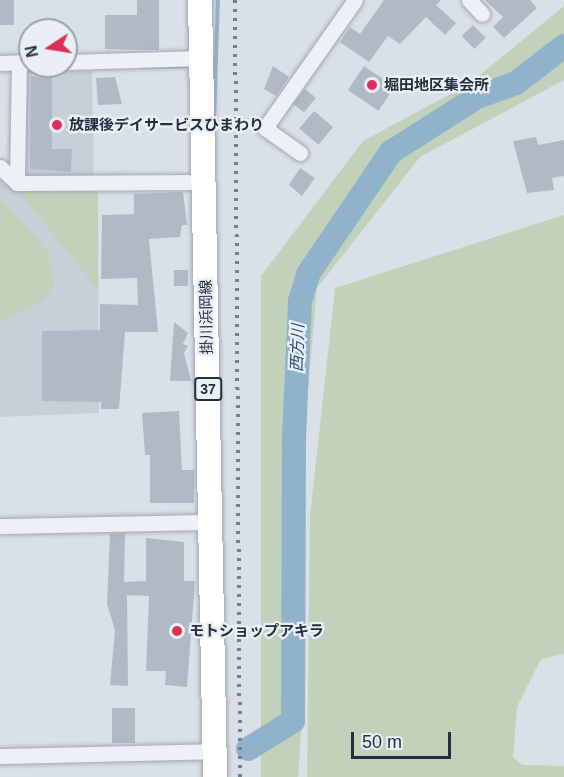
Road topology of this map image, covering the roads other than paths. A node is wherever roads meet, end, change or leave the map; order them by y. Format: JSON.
{"nodes":[{"id":1,"x":200,"y":0,"type":"edge"},
{"id":2,"x":469,"y":0,"type":"edge"},
{"id":3,"x":348,"y":2,"type":"edge"},
{"id":4,"x":482,"y":14,"type":"dead end"},
{"id":5,"x":202,"y":58,"type":"junction"},
{"id":6,"x":78,"y":62,"type":"edge"},
{"id":7,"x":0,"y":63,"type":"edge"},
{"id":8,"x":18,"y":65,"type":"edge"},
{"id":9,"x":21,"y":78,"type":"edge"},
{"id":10,"x":300,"y":153,"type":"dead end"},
{"id":11,"x":0,"y":167,"type":"edge"},
{"id":12,"x":204,"y":182,"type":"junction"},
{"id":13,"x":17,"y":183,"type":"junction"},
{"id":14,"x":210,"y":522,"type":"junction"},
{"id":15,"x":0,"y":526,"type":"edge"},
{"id":16,"x":215,"y":751,"type":"junction"},
{"id":17,"x":0,"y":756,"type":"edge"},
{"id":18,"x":215,"y":777,"type":"edge"}],
"edges":[{"from":1,"to":5,"type":"main road","name":"掛川浜岡線","number":"37"},
{"from":2,"to":4,"type":"street"},
{"from":3,"to":10,"type":"street"},
{"from":5,"to":6,"type":"street"},
{"from":5,"to":12,"type":"main road","name":"掛川浜岡線","number":"37"},
{"from":7,"to":8,"type":"street"},
{"from":9,"to":13,"type":"street"},
{"from":11,"to":13,"type":"street"},
{"from":12,"to":13,"type":"street"},
{"from":12,"to":14,"type":"main road","name":"掛川浜岡線","number":"37"},
{"from":14,"to":15,"type":"street"},
{"from":14,"to":16,"type":"main road","name":"掛川浜岡線","number":"37"},
{"from":16,"to":17,"type":"street"},
{"from":16,"to":18,"type":"main road","name":"掛川浜岡線","number":"37"}]}
